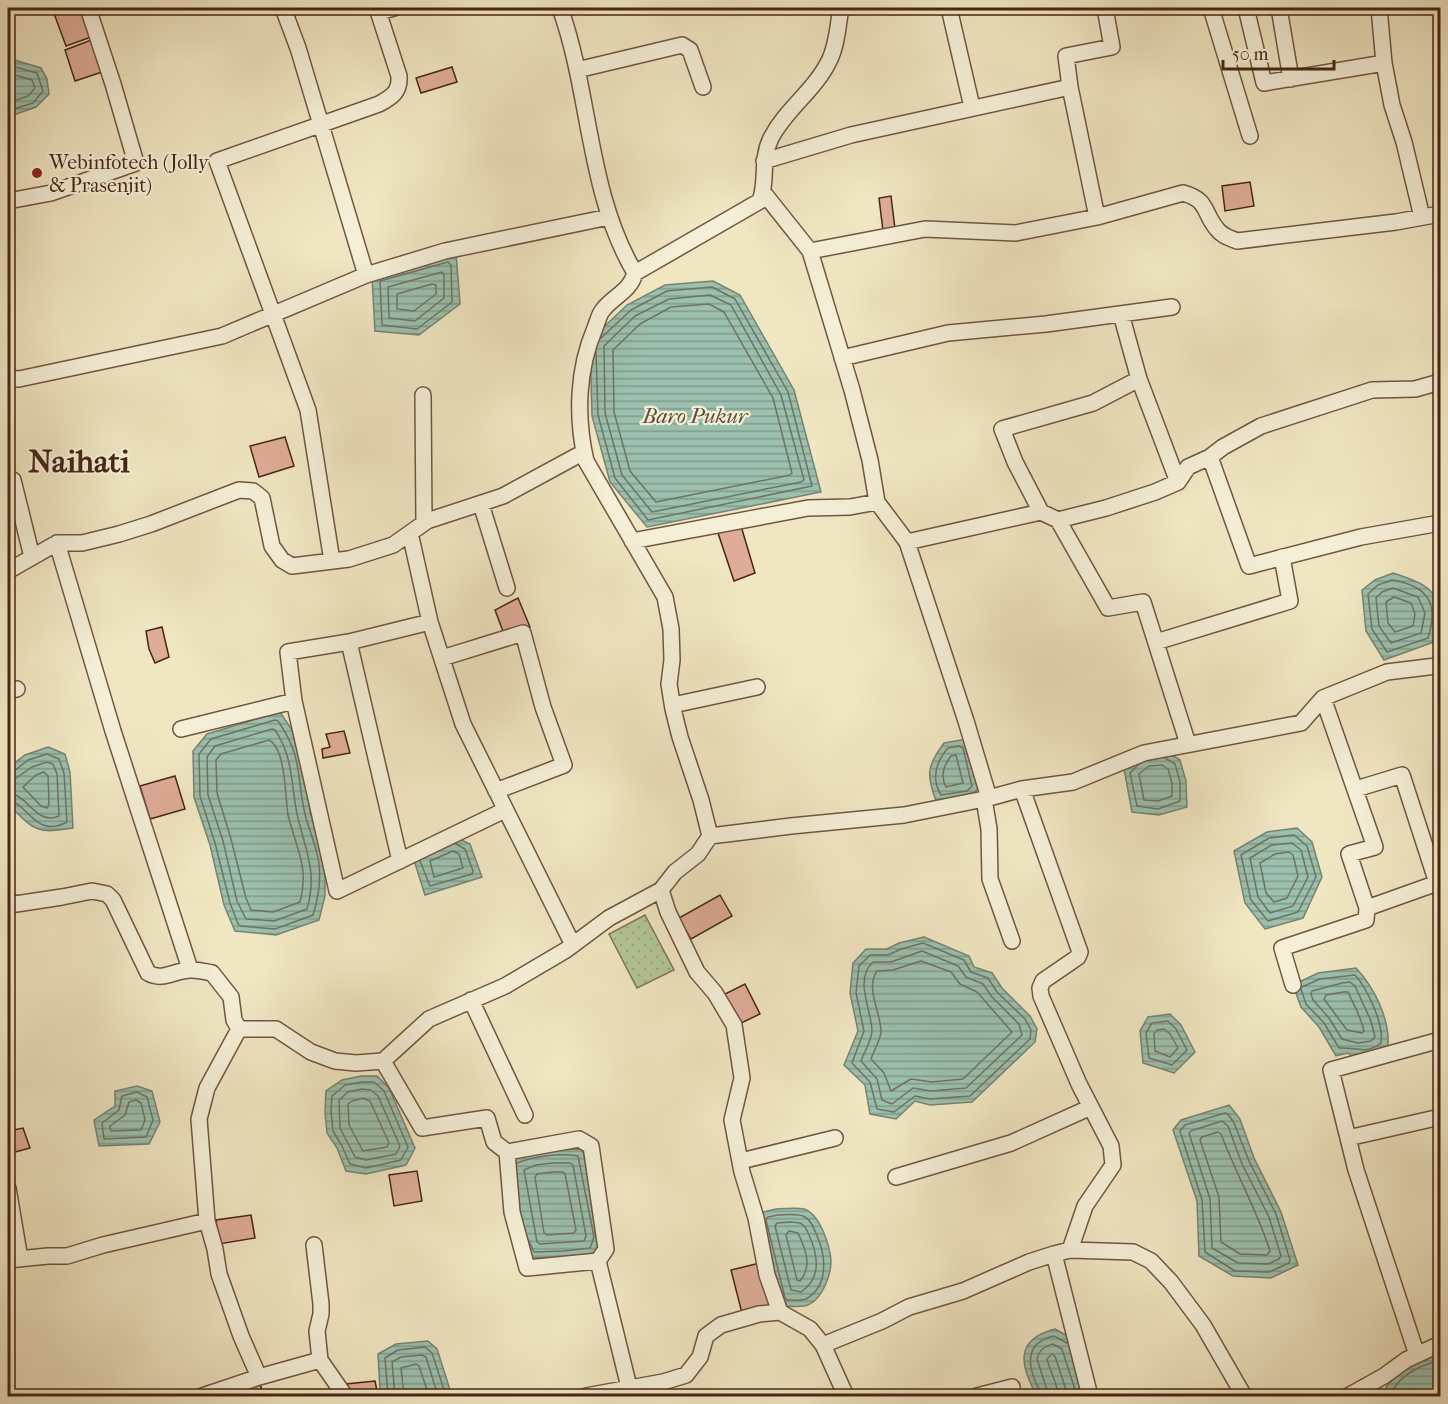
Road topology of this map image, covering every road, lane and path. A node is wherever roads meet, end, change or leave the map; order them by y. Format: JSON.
{"nodes":[{"id":1,"x":88,"y":8,"type":"edge"},
{"id":2,"x":283,"y":8,"type":"edge"},
{"id":3,"x":560,"y":8,"type":"edge"},
{"id":4,"x":841,"y":8,"type":"edge"},
{"id":5,"x":949,"y":8,"type":"edge"},
{"id":6,"x":1105,"y":8,"type":"edge"},
{"id":7,"x":1211,"y":8,"type":"edge"},
{"id":8,"x":1246,"y":8,"type":"edge"},
{"id":9,"x":1279,"y":8,"type":"edge"},
{"id":10,"x":1379,"y":8,"type":"edge"},
{"id":11,"x":383,"y":9,"type":"edge"},
{"id":12,"x":1384,"y":63,"type":"junction"},
{"id":13,"x":577,"y":70,"type":"junction"},
{"id":14,"x":1291,"y":79,"type":"junction"},
{"id":15,"x":703,"y":87,"type":"dead end"},
{"id":16,"x":1070,"y":87,"type":"junction"},
{"id":17,"x":972,"y":107,"type":"junction"},
{"id":18,"x":320,"y":124,"type":"junction"},
{"id":19,"x":1250,"y":136,"type":"dead end"},
{"id":20,"x":764,"y":161,"type":"junction"},
{"id":21,"x":763,"y":192,"type":"junction"},
{"id":22,"x":8,"y":201,"type":"edge"},
{"id":23,"x":1440,"y":214,"type":"edge"},
{"id":24,"x":609,"y":217,"type":"junction"},
{"id":25,"x":1097,"y":217,"type":"junction"},
{"id":26,"x":1422,"y":217,"type":"junction"},
{"id":27,"x":810,"y":251,"type":"junction"},
{"id":28,"x":635,"y":273,"type":"junction"},
{"id":29,"x":366,"y":275,"type":"junction"},
{"id":30,"x":1172,"y":307,"type":"dead end"},
{"id":31,"x":1121,"y":314,"type":"junction"},
{"id":32,"x":273,"y":315,"type":"junction"},
{"id":33,"x":842,"y":358,"type":"junction"},
{"id":34,"x":8,"y":378,"type":"edge"},
{"id":35,"x":1139,"y":379,"type":"junction"},
{"id":36,"x":1440,"y":382,"type":"edge"},
{"id":37,"x":423,"y":395,"type":"dead end"},
{"id":38,"x":584,"y":452,"type":"junction"},
{"id":39,"x":1210,"y":457,"type":"junction"},
{"id":40,"x":8,"y":481,"type":"edge"},
{"id":41,"x":1178,"y":482,"type":"junction"},
{"id":42,"x":877,"y":502,"type":"junction"},
{"id":43,"x":481,"y":504,"type":"junction"},
{"id":44,"x":1041,"y":513,"type":"junction"},
{"id":45,"x":1058,"y":519,"type":"junction"},
{"id":46,"x":424,"y":523,"type":"junction"},
{"id":47,"x":1440,"y":523,"type":"edge"},
{"id":48,"x":410,"y":533,"type":"junction"},
{"id":49,"x":632,"y":541,"type":"junction"},
{"id":50,"x":907,"y":542,"type":"junction"},
{"id":51,"x":57,"y":543,"type":"junction"},
{"id":52,"x":32,"y":556,"type":"junction"},
{"id":53,"x":1282,"y":557,"type":"junction"},
{"id":54,"x":332,"y":561,"type":"junction"},
{"id":55,"x":8,"y":572,"type":"edge"},
{"id":56,"x":507,"y":588,"type":"dead end"},
{"id":57,"x":430,"y":622,"type":"junction"},
{"id":58,"x":349,"y":642,"type":"junction"},
{"id":59,"x":1155,"y":642,"type":"junction"},
{"id":60,"x":442,"y":658,"type":"junction"},
{"id":61,"x":1440,"y":668,"type":"edge"},
{"id":62,"x":757,"y":687,"type":"dead end"},
{"id":63,"x":1323,"y":698,"type":"junction"},
{"id":64,"x":294,"y":701,"type":"junction"},
{"id":65,"x":673,"y":705,"type":"junction"},
{"id":66,"x":181,"y":729,"type":"dead end"},
{"id":67,"x":1188,"y":744,"type":"junction"},
{"id":68,"x":1022,"y":789,"type":"junction"},
{"id":69,"x":1356,"y":789,"type":"junction"},
{"id":70,"x":496,"y":791,"type":"junction"},
{"id":71,"x":986,"y":799,"type":"junction"},
{"id":72,"x":505,"y":810,"type":"junction"},
{"id":73,"x":710,"y":836,"type":"junction"},
{"id":74,"x":400,"y":861,"type":"junction"},
{"id":75,"x":1439,"y":883,"type":"edge"},
{"id":76,"x":661,"y":890,"type":"junction"},
{"id":77,"x":8,"y":901,"type":"edge"},
{"id":78,"x":1367,"y":908,"type":"junction"},
{"id":79,"x":1012,"y":941,"type":"dead end"},
{"id":80,"x":573,"y":945,"type":"junction"},
{"id":81,"x":190,"y":969,"type":"junction"},
{"id":82,"x":1293,"y":985,"type":"dead end"},
{"id":83,"x":471,"y":1000,"type":"junction"},
{"id":84,"x":239,"y":1029,"type":"junction"},
{"id":85,"x":1440,"y":1040,"type":"edge"},
{"id":86,"x":383,"y":1060,"type":"junction"},
{"id":87,"x":1091,"y":1107,"type":"junction"},
{"id":88,"x":525,"y":1115,"type":"dead end"},
{"id":89,"x":1440,"y":1117,"type":"edge"},
{"id":90,"x":835,"y":1138,"type":"dead end"},
{"id":91,"x":1348,"y":1138,"type":"junction"},
{"id":92,"x":507,"y":1152,"type":"junction"},
{"id":93,"x":741,"y":1161,"type":"junction"},
{"id":94,"x":896,"y":1178,"type":"dead end"},
{"id":95,"x":8,"y":1188,"type":"edge"},
{"id":96,"x":207,"y":1221,"type":"junction"},
{"id":97,"x":314,"y":1245,"type":"dead end"},
{"id":98,"x":1070,"y":1250,"type":"junction"},
{"id":99,"x":1054,"y":1254,"type":"junction"},
{"id":100,"x":14,"y":1259,"type":"edge"},
{"id":101,"x":598,"y":1261,"type":"junction"},
{"id":102,"x":780,"y":1312,"type":"junction"},
{"id":103,"x":1440,"y":1344,"type":"edge"},
{"id":104,"x":823,"y":1346,"type":"junction"},
{"id":105,"x":1417,"y":1355,"type":"junction"},
{"id":106,"x":320,"y":1360,"type":"junction"},
{"id":107,"x":259,"y":1377,"type":"junction"},
{"id":108,"x":629,"y":1387,"type":"junction"},
{"id":109,"x":1012,"y":1387,"type":"dead end"},
{"id":110,"x":202,"y":1396,"type":"edge"},
{"id":111,"x":345,"y":1396,"type":"edge"},
{"id":112,"x":586,"y":1396,"type":"edge"},
{"id":113,"x":846,"y":1396,"type":"edge"},
{"id":114,"x":977,"y":1396,"type":"edge"},
{"id":115,"x":1090,"y":1396,"type":"edge"},
{"id":116,"x":1244,"y":1396,"type":"edge"},
{"id":117,"x":1348,"y":1396,"type":"edge"}],
"edges":[{"from":1,"to":22,"type":"street"},
{"from":2,"to":18,"type":"street"},
{"from":3,"to":13,"type":"street"},
{"from":4,"to":20,"type":"street"},
{"from":5,"to":17,"type":"street"},
{"from":6,"to":16,"type":"street"},
{"from":7,"to":19,"type":"street"},
{"from":8,"to":14,"type":"street"},
{"from":9,"to":14,"type":"street"},
{"from":10,"to":12,"type":"street"},
{"from":11,"to":18,"type":"street"},
{"from":12,"to":14,"type":"street"},
{"from":12,"to":26,"type":"street"},
{"from":13,"to":15,"type":"street"},
{"from":13,"to":24,"type":"street"},
{"from":16,"to":17,"type":"street"},
{"from":16,"to":25,"type":"street"},
{"from":17,"to":20,"type":"street"},
{"from":18,"to":29,"type":"street"},
{"from":18,"to":32,"type":"street"},
{"from":20,"to":21,"type":"street"},
{"from":21,"to":27,"type":"street"},
{"from":21,"to":28,"type":"street"},
{"from":23,"to":26,"type":"street"},
{"from":24,"to":28,"type":"street"},
{"from":24,"to":29,"type":"street"},
{"from":25,"to":26,"type":"street"},
{"from":25,"to":27,"type":"street"},
{"from":27,"to":33,"type":"street"},
{"from":28,"to":38,"type":"street"},
{"from":29,"to":32,"type":"street"},
{"from":30,"to":31,"type":"street"},
{"from":31,"to":33,"type":"street"},
{"from":31,"to":35,"type":"street"},
{"from":32,"to":34,"type":"street"},
{"from":32,"to":54,"type":"street"},
{"from":33,"to":42,"type":"street"},
{"from":35,"to":41,"type":"street"},
{"from":35,"to":44,"type":"street"},
{"from":36,"to":39,"type":"street"},
{"from":37,"to":46,"type":"street"},
{"from":38,"to":43,"type":"street"},
{"from":38,"to":49,"type":"street"},
{"from":39,"to":41,"type":"street"},
{"from":39,"to":53,"type":"street"},
{"from":40,"to":52,"type":"street"},
{"from":41,"to":45,"type":"street"},
{"from":42,"to":49,"type":"street"},
{"from":42,"to":50,"type":"street"},
{"from":43,"to":46,"type":"street"},
{"from":43,"to":56,"type":"street"},
{"from":44,"to":45,"type":"street"},
{"from":44,"to":50,"type":"street"},
{"from":45,"to":59,"type":"street"},
{"from":46,"to":48,"type":"street"},
{"from":47,"to":53,"type":"street"},
{"from":48,"to":54,"type":"street"},
{"from":48,"to":57,"type":"street"},
{"from":49,"to":65,"type":"street"},
{"from":50,"to":71,"type":"street"},
{"from":51,"to":52,"type":"street"},
{"from":51,"to":54,"type":"street"},
{"from":51,"to":81,"type":"street"},
{"from":52,"to":55,"type":"street"},
{"from":53,"to":59,"type":"street"},
{"from":57,"to":58,"type":"street"},
{"from":57,"to":60,"type":"street"},
{"from":58,"to":64,"type":"street"},
{"from":58,"to":74,"type":"street"},
{"from":59,"to":67,"type":"street"},
{"from":60,"to":70,"type":"street"},
{"from":60,"to":70,"type":"street"},
{"from":61,"to":63,"type":"street"},
{"from":62,"to":65,"type":"street"},
{"from":63,"to":67,"type":"street"},
{"from":63,"to":69,"type":"street"},
{"from":64,"to":66,"type":"street"},
{"from":64,"to":74,"type":"street"},
{"from":65,"to":73,"type":"street"},
{"from":67,"to":68,"type":"street"},
{"from":68,"to":71,"type":"street"},
{"from":68,"to":87,"type":"street"},
{"from":69,"to":75,"type":"street"},
{"from":69,"to":78,"type":"street"},
{"from":70,"to":72,"type":"street"},
{"from":71,"to":73,"type":"street"},
{"from":71,"to":79,"type":"street"},
{"from":72,"to":74,"type":"street"},
{"from":72,"to":80,"type":"street"},
{"from":73,"to":76,"type":"street"},
{"from":75,"to":78,"type":"street"},
{"from":76,"to":80,"type":"street"},
{"from":76,"to":93,"type":"street"},
{"from":77,"to":81,"type":"street"},
{"from":78,"to":82,"type":"street"},
{"from":80,"to":83,"type":"street"},
{"from":81,"to":84,"type":"street"},
{"from":83,"to":86,"type":"street"},
{"from":83,"to":88,"type":"street"},
{"from":84,"to":86,"type":"street"},
{"from":84,"to":96,"type":"street"},
{"from":85,"to":91,"type":"street"},
{"from":86,"to":92,"type":"street"},
{"from":87,"to":94,"type":"street"},
{"from":87,"to":98,"type":"street"},
{"from":89,"to":91,"type":"street"},
{"from":90,"to":93,"type":"street"},
{"from":91,"to":105,"type":"street"},
{"from":92,"to":101,"type":"street"},
{"from":92,"to":101,"type":"street"},
{"from":93,"to":102,"type":"street"},
{"from":95,"to":100,"type":"street"},
{"from":96,"to":100,"type":"street"},
{"from":96,"to":107,"type":"street"},
{"from":97,"to":106,"type":"street"},
{"from":98,"to":99,"type":"street"},
{"from":98,"to":116,"type":"street"},
{"from":99,"to":104,"type":"street"},
{"from":99,"to":115,"type":"street"},
{"from":101,"to":108,"type":"street"},
{"from":102,"to":104,"type":"street"},
{"from":102,"to":108,"type":"street"},
{"from":103,"to":105,"type":"street"},
{"from":104,"to":113,"type":"street"},
{"from":105,"to":117,"type":"street"},
{"from":106,"to":107,"type":"street"},
{"from":106,"to":111,"type":"street"},
{"from":107,"to":110,"type":"street"},
{"from":108,"to":112,"type":"street"},
{"from":109,"to":114,"type":"street"}]}
